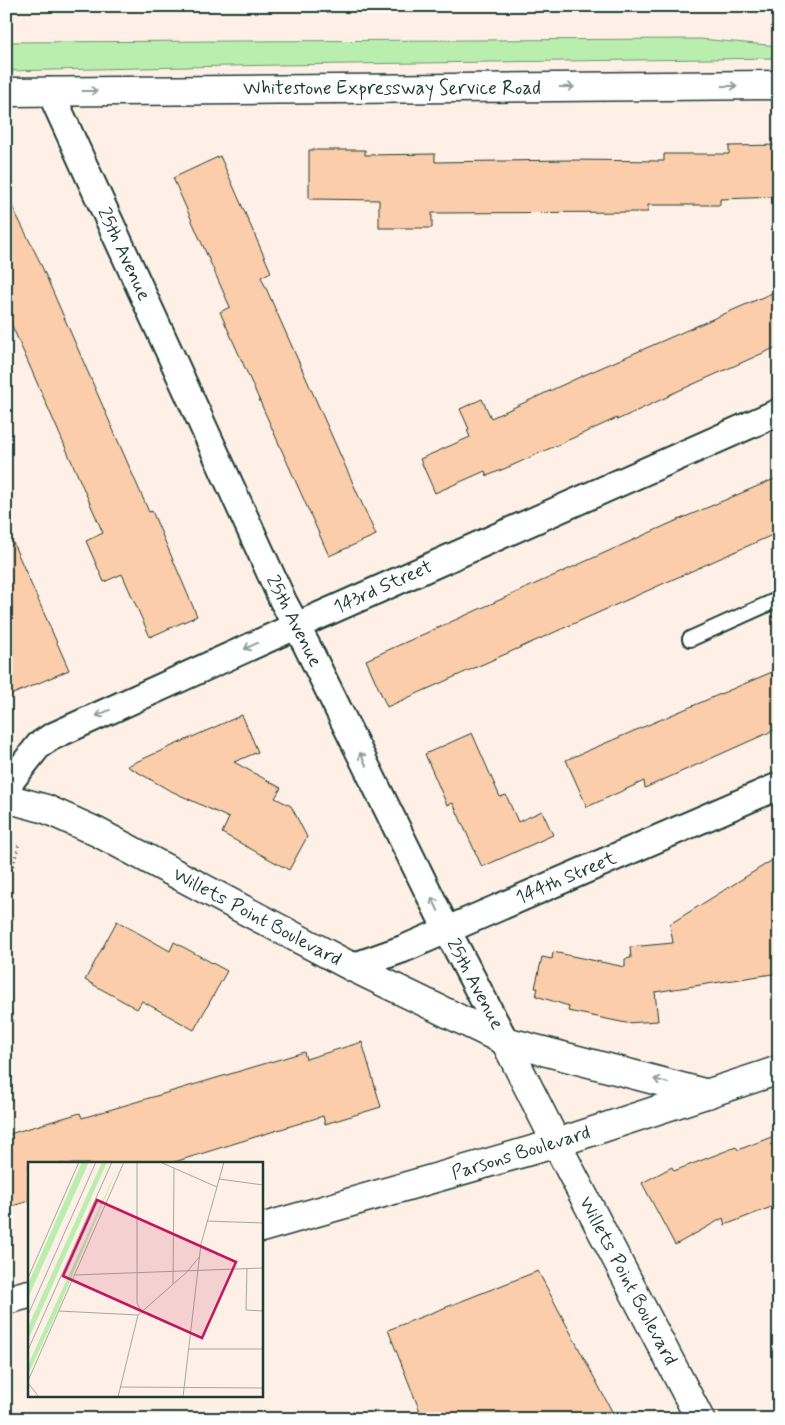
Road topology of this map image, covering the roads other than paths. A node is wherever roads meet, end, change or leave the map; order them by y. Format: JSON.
{"nodes":[{"id":1,"x":779,"y":85,"type":"edge"},
{"id":2,"x":50,"y":91,"type":"junction"},
{"id":3,"x":6,"y":92,"type":"edge"},
{"id":4,"x":779,"y":412,"type":"edge"},
{"id":5,"x":779,"y":599,"type":"edge"},
{"id":6,"x":296,"y":626,"type":"junction"},
{"id":7,"x":690,"y":639,"type":"dead end"},
{"id":8,"x":779,"y":786,"type":"edge"},
{"id":9,"x":6,"y":787,"type":"edge"},
{"id":10,"x":6,"y":798,"type":"edge"},
{"id":11,"x":447,"y":930,"type":"junction"},
{"id":12,"x":352,"y":967,"type":"junction"},
{"id":13,"x":505,"y":1041,"type":"junction"},
{"id":14,"x":779,"y":1070,"type":"edge"},
{"id":15,"x":708,"y":1094,"type":"junction"},
{"id":16,"x":557,"y":1143,"type":"junction"},
{"id":17,"x":262,"y":1228,"type":"edge"},
{"id":18,"x":28,"y":1294,"type":"edge"},
{"id":19,"x":6,"y":1300,"type":"edge"},
{"id":20,"x":700,"y":1419,"type":"edge"}],
"edges":[{"from":2,"to":1,"type":"street","name":"Whitestone Expressway Service Road","one_way":true},
{"from":2,"to":3,"type":"street","name":"Whitestone Expressway Service Road"},
{"from":2,"to":6,"type":"street","name":"25th Avenue"},
{"from":4,"to":6,"type":"street","name":"143rd Street"},
{"from":5,"to":7,"type":"lane"},
{"from":6,"to":9,"type":"street","name":"143rd Street","one_way":true},
{"from":11,"to":6,"type":"street","name":"25th Avenue","one_way":true},
{"from":8,"to":11,"type":"street","name":"144th Street"},
{"from":10,"to":12,"type":"street","name":"Willets Point Boulevard"},
{"from":11,"to":12,"type":"street","name":"144th Street"},
{"from":11,"to":13,"type":"street","name":"25th Avenue"},
{"from":12,"to":13,"type":"street","name":"Willets Point Boulevard"},
{"from":15,"to":13,"type":"street","name":"Willets Point Boulevard","one_way":true},
{"from":13,"to":16,"type":"street","name":"25th Avenue"},
{"from":14,"to":15,"type":"street","name":"Parsons Boulevard"},
{"from":15,"to":16,"type":"street","name":"Parsons Boulevard"},
{"from":16,"to":17,"type":"street","name":"Parsons Boulevard"},
{"from":16,"to":20,"type":"street","name":"Willets Point Boulevard"},
{"from":18,"to":19,"type":"street"}]}
